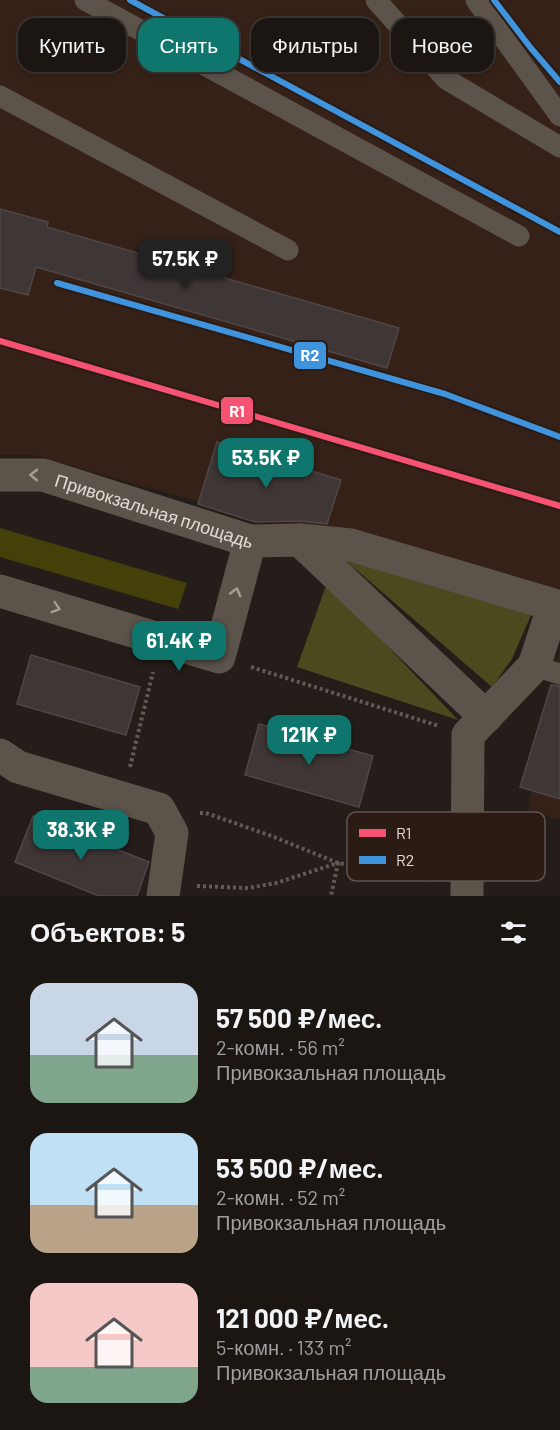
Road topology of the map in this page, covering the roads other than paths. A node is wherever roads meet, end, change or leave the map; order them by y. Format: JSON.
{"nodes":[{"id":1,"x":85,"y":0,"type":"edge"},
{"id":2,"x":376,"y":0,"type":"edge"},
{"id":3,"x":476,"y":0,"type":"edge"},
{"id":4,"x":0,"y":96,"type":"edge"},
{"id":5,"x":560,"y":117,"type":"edge"},
{"id":6,"x":560,"y":147,"type":"edge"},
{"id":7,"x":519,"y":237,"type":"dead end"},
{"id":8,"x":288,"y":250,"type":"dead end"},
{"id":9,"x":0,"y":475,"type":"edge"},
{"id":10,"x":300,"y":540,"type":"junction"},
{"id":11,"x":250,"y":541,"type":"junction"},
{"id":12,"x":0,"y":591,"type":"edge"},
{"id":13,"x":547,"y":670,"type":"edge"},
{"id":14,"x":477,"y":726,"type":"junction"},
{"id":15,"x":0,"y":755,"type":"edge"},
{"id":16,"x":472,"y":812,"type":"edge"},
{"id":17,"x":164,"y":891,"type":"edge"}],
"edges":[{"from":1,"to":7,"type":"lane"},
{"from":2,"to":6,"type":"lane"},
{"from":3,"to":5,"type":"lane"},
{"from":4,"to":8,"type":"lane"},
{"from":11,"to":9,"type":"street","name":"Привокзальная площадь","one_way":true},
{"from":10,"to":11,"type":"street"},
{"from":10,"to":13,"type":"street"},
{"from":10,"to":14,"type":"street"},
{"from":12,"to":11,"type":"street","name":"Привокзальная площадь","one_way":true},
{"from":13,"to":14,"type":"street"},
{"from":14,"to":16,"type":"street"},
{"from":15,"to":17,"type":"street"}]}
